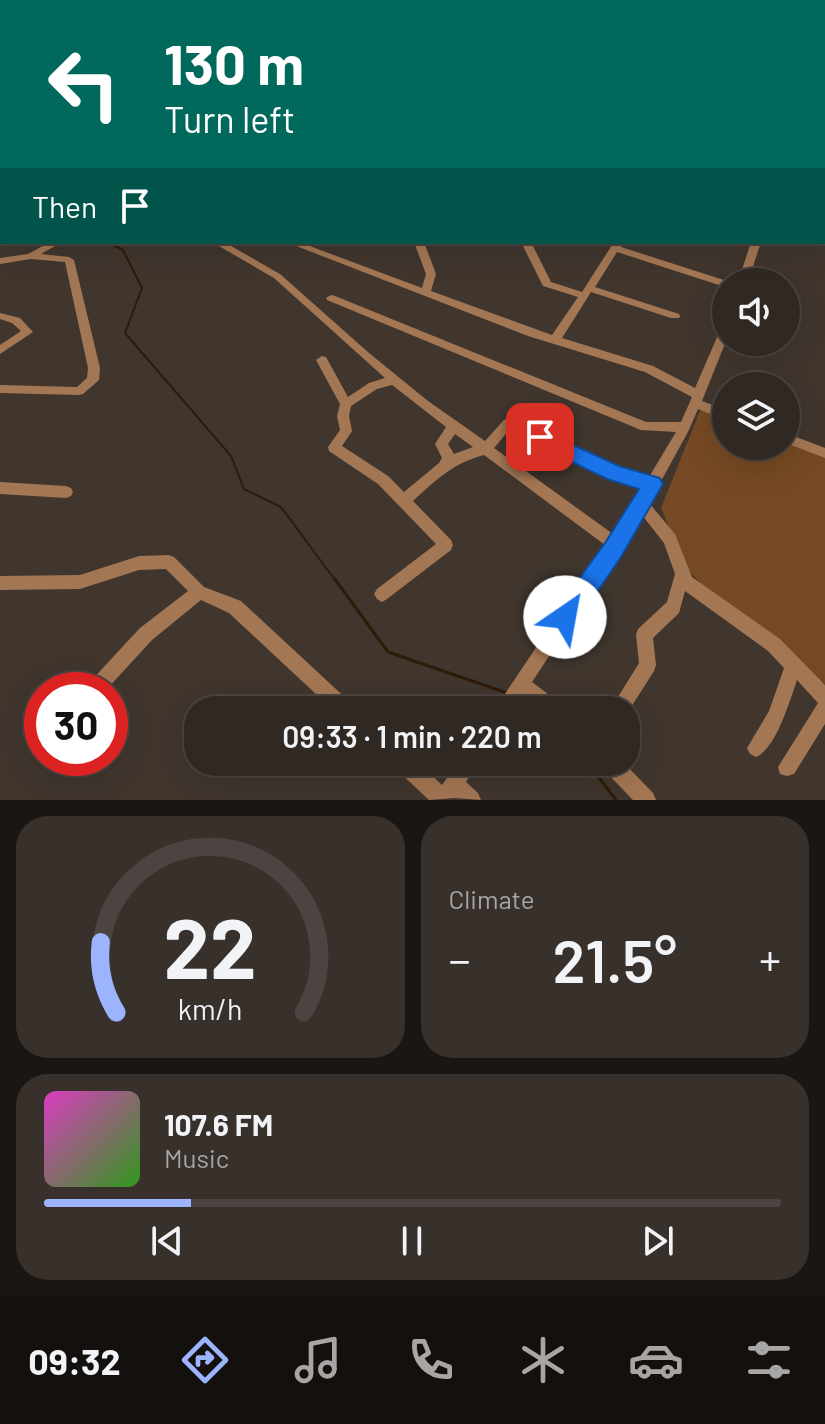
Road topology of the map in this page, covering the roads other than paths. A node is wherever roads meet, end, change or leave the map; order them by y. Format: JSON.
{"nodes":[{"id":1,"x":53,"y":244,"type":"edge"},
{"id":2,"x":221,"y":244,"type":"edge"},
{"id":3,"x":297,"y":244,"type":"edge"},
{"id":4,"x":420,"y":244,"type":"edge"},
{"id":5,"x":527,"y":244,"type":"edge"},
{"id":6,"x":617,"y":244,"type":"edge"},
{"id":7,"x":755,"y":244,"type":"edge"},
{"id":8,"x":31,"y":256,"type":"junction"},
{"id":9,"x":0,"y":261,"type":"edge"},
{"id":10,"x":748,"y":268,"type":"edge"},
{"id":11,"x":712,"y":279,"type":"edge"},
{"id":12,"x":426,"y":291,"type":"junction"},
{"id":13,"x":587,"y":292,"type":"junction"},
{"id":14,"x":331,"y":298,"type":"dead end"},
{"id":15,"x":0,"y":316,"type":"edge"},
{"id":16,"x":675,"y":316,"type":"dead end"},
{"id":17,"x":555,"y":340,"type":"junction"},
{"id":18,"x":0,"y":350,"type":"edge"},
{"id":19,"x":714,"y":356,"type":"edge"},
{"id":20,"x":322,"y":360,"type":"dead end"},
{"id":21,"x":394,"y":380,"type":"junction"},
{"id":22,"x":0,"y":389,"type":"edge"},
{"id":23,"x":696,"y":398,"type":"junction"},
{"id":24,"x":346,"y":404,"type":"junction"},
{"id":25,"x":712,"y":407,"type":"edge"},
{"id":26,"x":454,"y":426,"type":"junction"},
{"id":27,"x":685,"y":427,"type":"junction"},
{"id":28,"x":800,"y":443,"type":"edge"},
{"id":29,"x":485,"y":450,"type":"junction"},
{"id":30,"x":825,"y":453,"type":"edge"},
{"id":31,"x":444,"y":466,"type":"junction"},
{"id":32,"x":652,"y":484,"type":"junction"},
{"id":33,"x":0,"y":488,"type":"edge"},
{"id":34,"x":66,"y":492,"type":"dead end"},
{"id":35,"x":404,"y":501,"type":"junction"},
{"id":36,"x":641,"y":504,"type":"junction"},
{"id":37,"x":616,"y":545,"type":"junction"},
{"id":38,"x":682,"y":576,"type":"junction"},
{"id":39,"x":0,"y":583,"type":"edge"},
{"id":40,"x":199,"y":592,"type":"junction"},
{"id":41,"x":382,"y":594,"type":"dead end"},
{"id":42,"x":794,"y":664,"type":"junction"},
{"id":43,"x":111,"y":672,"type":"edge"},
{"id":44,"x":519,"y":686,"type":"junction"},
{"id":45,"x":331,"y":696,"type":"edge"},
{"id":46,"x":512,"y":696,"type":"edge"},
{"id":47,"x":534,"y":696,"type":"edge"},
{"id":48,"x":628,"y":696,"type":"edge"},
{"id":49,"x":825,"y":697,"type":"edge"},
{"id":50,"x":825,"y":708,"type":"edge"},
{"id":51,"x":756,"y":748,"type":"dead end"},
{"id":52,"x":787,"y":767,"type":"dead end"},
{"id":53,"x":422,"y":776,"type":"edge"},
{"id":54,"x":460,"y":776,"type":"edge"},
{"id":55,"x":623,"y":776,"type":"edge"},
{"id":56,"x":447,"y":795,"type":"edge"},
{"id":57,"x":471,"y":800,"type":"edge"},
{"id":58,"x":646,"y":800,"type":"edge"}],
"edges":[{"from":1,"to":8,"type":"street"},
{"from":2,"to":21,"type":"street"},
{"from":3,"to":12,"type":"street"},
{"from":4,"to":12,"type":"street"},
{"from":5,"to":13,"type":"street"},
{"from":6,"to":11,"type":"street"},
{"from":6,"to":13,"type":"street"},
{"from":7,"to":10,"type":"street"},
{"from":8,"to":9,"type":"street"},
{"from":8,"to":22,"type":"street"},
{"from":12,"to":17,"type":"street"},
{"from":13,"to":16,"type":"street"},
{"from":13,"to":17,"type":"street"},
{"from":14,"to":27,"type":"street"},
{"from":15,"to":18,"type":"street"},
{"from":17,"to":23,"type":"street"},
{"from":19,"to":23,"type":"street"},
{"from":20,"to":24,"type":"street"},
{"from":21,"to":24,"type":"street"},
{"from":21,"to":26,"type":"street"},
{"from":23,"to":25,"type":"street"},
{"from":23,"to":27,"type":"street"},
{"from":24,"to":35,"type":"street"},
{"from":26,"to":29,"type":"street"},
{"from":26,"to":31,"type":"street"},
{"from":27,"to":32,"type":"street"},
{"from":28,"to":30,"type":"street"},
{"from":29,"to":31,"type":"street"},
{"from":29,"to":32,"type":"street"},
{"from":29,"to":37,"type":"street"},
{"from":31,"to":35,"type":"street"},
{"from":32,"to":36,"type":"street"},
{"from":33,"to":34,"type":"street"},
{"from":35,"to":41,"type":"street"},
{"from":36,"to":37,"type":"street"},
{"from":36,"to":38,"type":"street"},
{"from":37,"to":44,"type":"street"},
{"from":38,"to":42,"type":"street"},
{"from":38,"to":48,"type":"street"},
{"from":39,"to":40,"type":"street"},
{"from":40,"to":43,"type":"street"},
{"from":40,"to":45,"type":"street"},
{"from":42,"to":49,"type":"street"},
{"from":42,"to":51,"type":"street"},
{"from":44,"to":46,"type":"street"},
{"from":44,"to":47,"type":"street"},
{"from":50,"to":52,"type":"street"},
{"from":53,"to":56,"type":"street"},
{"from":54,"to":56,"type":"street"},
{"from":55,"to":58,"type":"street"},
{"from":56,"to":57,"type":"street"}]}
